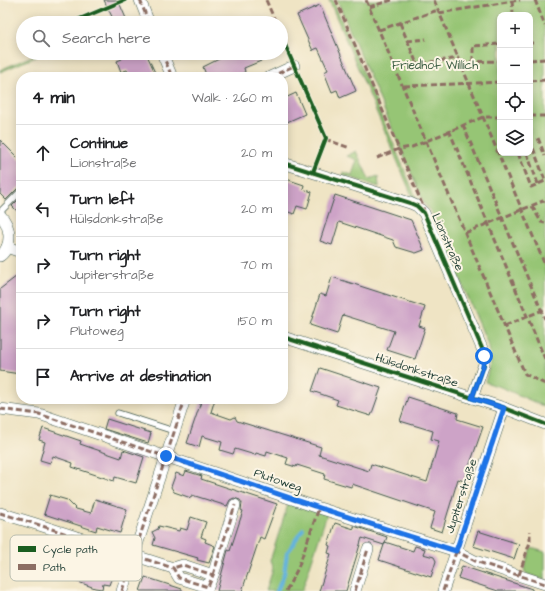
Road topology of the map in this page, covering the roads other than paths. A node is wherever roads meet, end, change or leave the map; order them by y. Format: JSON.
{"nodes":[{"id":1,"x":140,"y":0,"type":"edge"},
{"id":2,"x":146,"y":16,"type":"edge"},
{"id":3,"x":165,"y":60,"type":"edge"},
{"id":4,"x":294,"y":66,"type":"dead end"},
{"id":5,"x":170,"y":72,"type":"edge"},
{"id":6,"x":281,"y":72,"type":"edge"},
{"id":7,"x":288,"y":165,"type":"edge"},
{"id":8,"x":16,"y":196,"type":"edge"},
{"id":9,"x":0,"y":212,"type":"edge"},
{"id":10,"x":0,"y":215,"type":"edge"},
{"id":11,"x":7,"y":247,"type":"junction"},
{"id":12,"x":16,"y":250,"type":"edge"},
{"id":13,"x":0,"y":256,"type":"edge"},
{"id":14,"x":288,"y":339,"type":"edge"},
{"id":15,"x":472,"y":398,"type":"junction"},
{"id":16,"x":182,"y":404,"type":"edge"},
{"id":17,"x":504,"y":408,"type":"junction"},
{"id":18,"x":0,"y":409,"type":"edge"},
{"id":19,"x":118,"y":412,"type":"dead end"},
{"id":20,"x":545,"y":424,"type":"edge"},
{"id":21,"x":174,"y":431,"type":"junction"},
{"id":22,"x":166,"y":456,"type":"junction"},
{"id":23,"x":235,"y":505,"type":"dead end"},
{"id":24,"x":0,"y":513,"type":"edge"},
{"id":25,"x":70,"y":535,"type":"edge"},
{"id":26,"x":140,"y":535,"type":"edge"},
{"id":27,"x":368,"y":549,"type":"dead end"},
{"id":28,"x":456,"y":551,"type":"junction"},
{"id":29,"x":142,"y":558,"type":"edge"},
{"id":30,"x":173,"y":568,"type":"junction"},
{"id":31,"x":212,"y":575,"type":"junction"},
{"id":32,"x":125,"y":581,"type":"edge"},
{"id":33,"x":545,"y":584,"type":"edge"},
{"id":34,"x":208,"y":589,"type":"edge"},
{"id":35,"x":122,"y":591,"type":"edge"},
{"id":36,"x":355,"y":591,"type":"edge"},
{"id":37,"x":443,"y":591,"type":"edge"}],
"edges":[{"from":1,"to":2,"type":"street"},
{"from":3,"to":5,"type":"street"},
{"from":4,"to":6,"type":"street"},
{"from":7,"to":15,"type":"street","name":"Lionstraße"},
{"from":8,"to":9,"type":"lane"},
{"from":10,"to":11,"type":"street"},
{"from":11,"to":12,"type":"street"},
{"from":11,"to":13,"type":"street"},
{"from":14,"to":15,"type":"street","name":"Hülsdonkstraße"},
{"from":15,"to":17,"type":"street","name":"Hülsdonkstraße"},
{"from":16,"to":21,"type":"street"},
{"from":17,"to":20,"type":"street","name":"Hülsdonkstraße"},
{"from":17,"to":28,"type":"street","name":"Jupiterstraße"},
{"from":18,"to":22,"type":"street","name":"Plutoweg"},
{"from":19,"to":21,"type":"lane"},
{"from":21,"to":22,"type":"street"},
{"from":22,"to":26,"type":"street"},
{"from":22,"to":28,"type":"street","name":"Plutoweg"},
{"from":23,"to":31,"type":"street"},
{"from":24,"to":25,"type":"street"},
{"from":27,"to":36,"type":"street"},
{"from":28,"to":33,"type":"street","name":"Plutoweg"},
{"from":28,"to":37,"type":"street","name":"Jupiterstraße"},
{"from":29,"to":30,"type":"street"},
{"from":30,"to":31,"type":"street"},
{"from":30,"to":34,"type":"street"},
{"from":31,"to":34,"type":"street"},
{"from":32,"to":35,"type":"street"}]}
